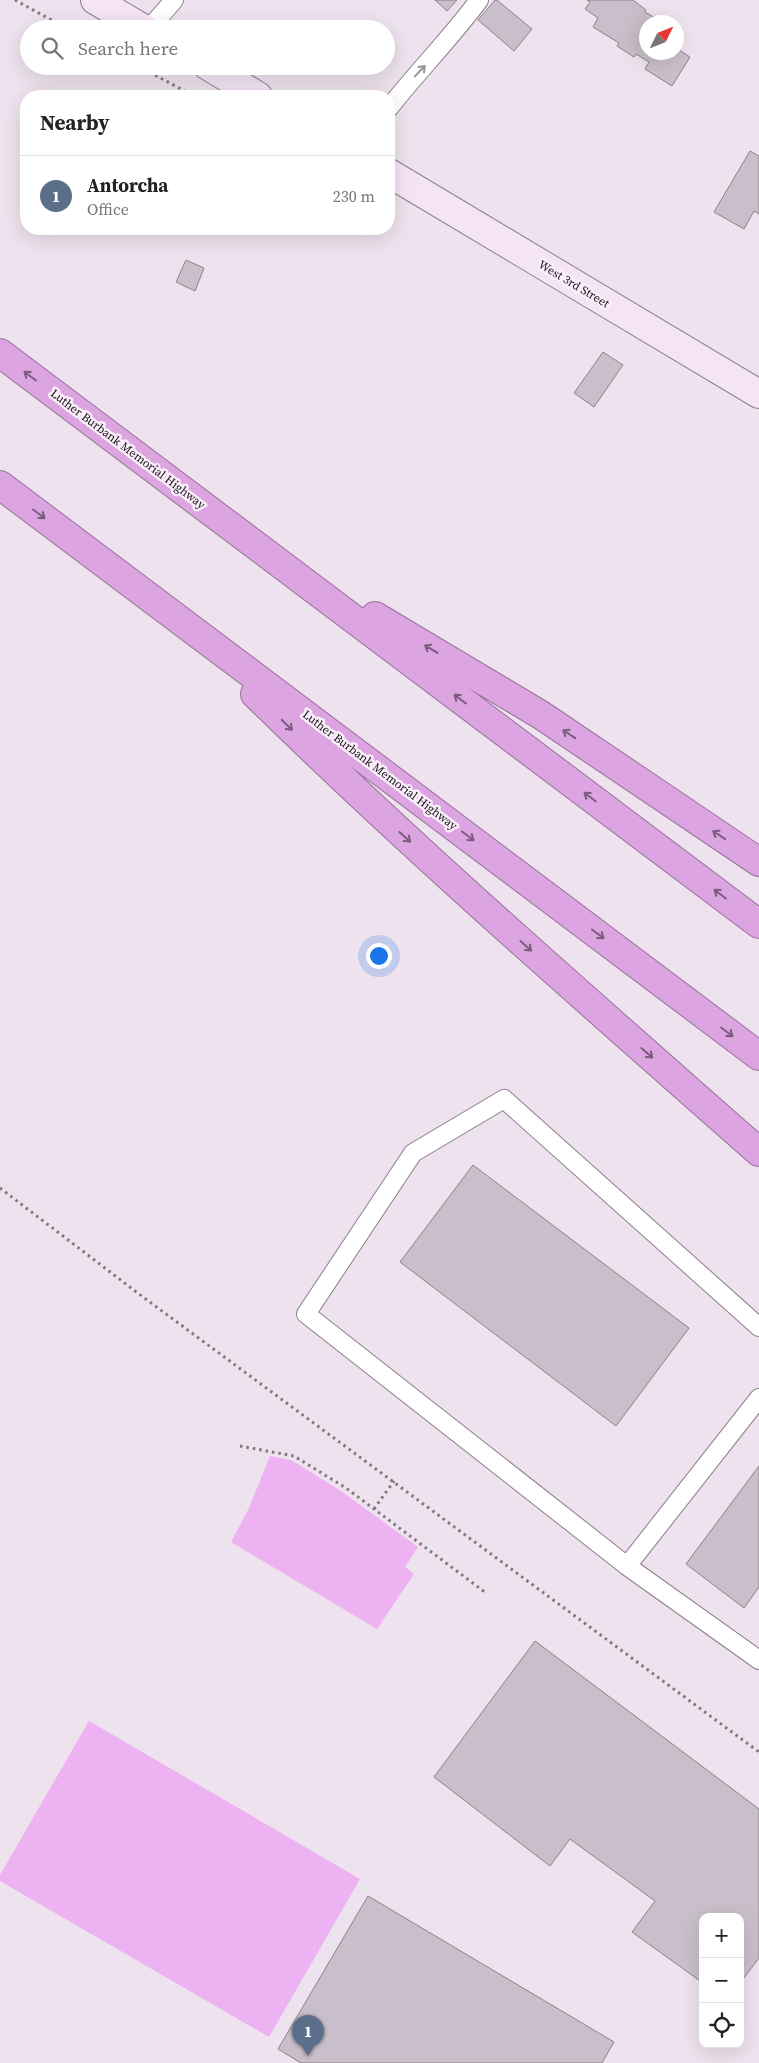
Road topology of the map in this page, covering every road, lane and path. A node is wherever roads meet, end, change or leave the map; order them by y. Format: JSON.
{"nodes":[{"id":1,"x":15,"y":0,"type":"edge"},
{"id":2,"x":95,"y":0,"type":"edge"},
{"id":3,"x":174,"y":0,"type":"edge"},
{"id":4,"x":479,"y":0,"type":"edge"},
{"id":5,"x":52,"y":20,"type":"edge"},
{"id":6,"x":129,"y":20,"type":"edge"},
{"id":7,"x":157,"y":20,"type":"edge"},
{"id":8,"x":155,"y":75,"type":"edge"},
{"id":9,"x":223,"y":75,"type":"edge"},
{"id":10,"x":183,"y":90,"type":"edge"},
{"id":11,"x":248,"y":90,"type":"edge"},
{"id":12,"x":395,"y":100,"type":"edge"},
{"id":13,"x":395,"y":177,"type":"edge"},
{"id":14,"x":0,"y":353,"type":"edge"},
{"id":15,"x":759,"y":394,"type":"edge"},
{"id":16,"x":0,"y":484,"type":"edge"},
{"id":17,"x":251,"y":542,"type":"junction"},
{"id":18,"x":177,"y":618,"type":"junction"},
{"id":19,"x":759,"y":862,"type":"edge"},
{"id":20,"x":759,"y":924,"type":"edge"},
{"id":21,"x":759,"y":1056,"type":"edge"},
{"id":22,"x":759,"y":1152,"type":"edge"},
{"id":23,"x":0,"y":1188,"type":"edge"},
{"id":24,"x":759,"y":1327,"type":"edge"},
{"id":25,"x":759,"y":1398,"type":"edge"},
{"id":26,"x":240,"y":1446,"type":"dead end"},
{"id":27,"x":394,"y":1481,"type":"junction"},
{"id":28,"x":374,"y":1509,"type":"junction"},
{"id":29,"x":627,"y":1566,"type":"junction"},
{"id":30,"x":486,"y":1593,"type":"dead end"},
{"id":31,"x":759,"y":1660,"type":"edge"},
{"id":32,"x":759,"y":1752,"type":"edge"}],
"edges":[{"from":1,"to":5,"type":"path"},
{"from":2,"to":6,"type":"main road"},
{"from":3,"to":7,"type":"lane"},
{"from":12,"to":4,"type":"lane","one_way":true},
{"from":8,"to":10,"type":"path"},
{"from":9,"to":11,"type":"main road"},
{"from":13,"to":15,"type":"main road","name":"West 3rd Street"},
{"from":17,"to":14,"type":"highway","name":"Luther Burbank Memorial Highway","one_way":true},
{"from":16,"to":18,"type":"highway","name":"Luther Burbank Memorial Highway","one_way":true},
{"from":19,"to":17,"type":"highway","one_way":true},
{"from":20,"to":17,"type":"highway","name":"Luther Burbank Memorial Highway","one_way":true},
{"from":18,"to":21,"type":"highway","name":"Luther Burbank Memorial Highway","one_way":true},
{"from":18,"to":22,"type":"highway","one_way":true},
{"from":23,"to":27,"type":"path"},
{"from":24,"to":29,"type":"lane"},
{"from":25,"to":29,"type":"lane"},
{"from":26,"to":28,"type":"path"},
{"from":27,"to":28,"type":"path"},
{"from":27,"to":32,"type":"path"},
{"from":28,"to":30,"type":"path"},
{"from":29,"to":31,"type":"lane"}]}
